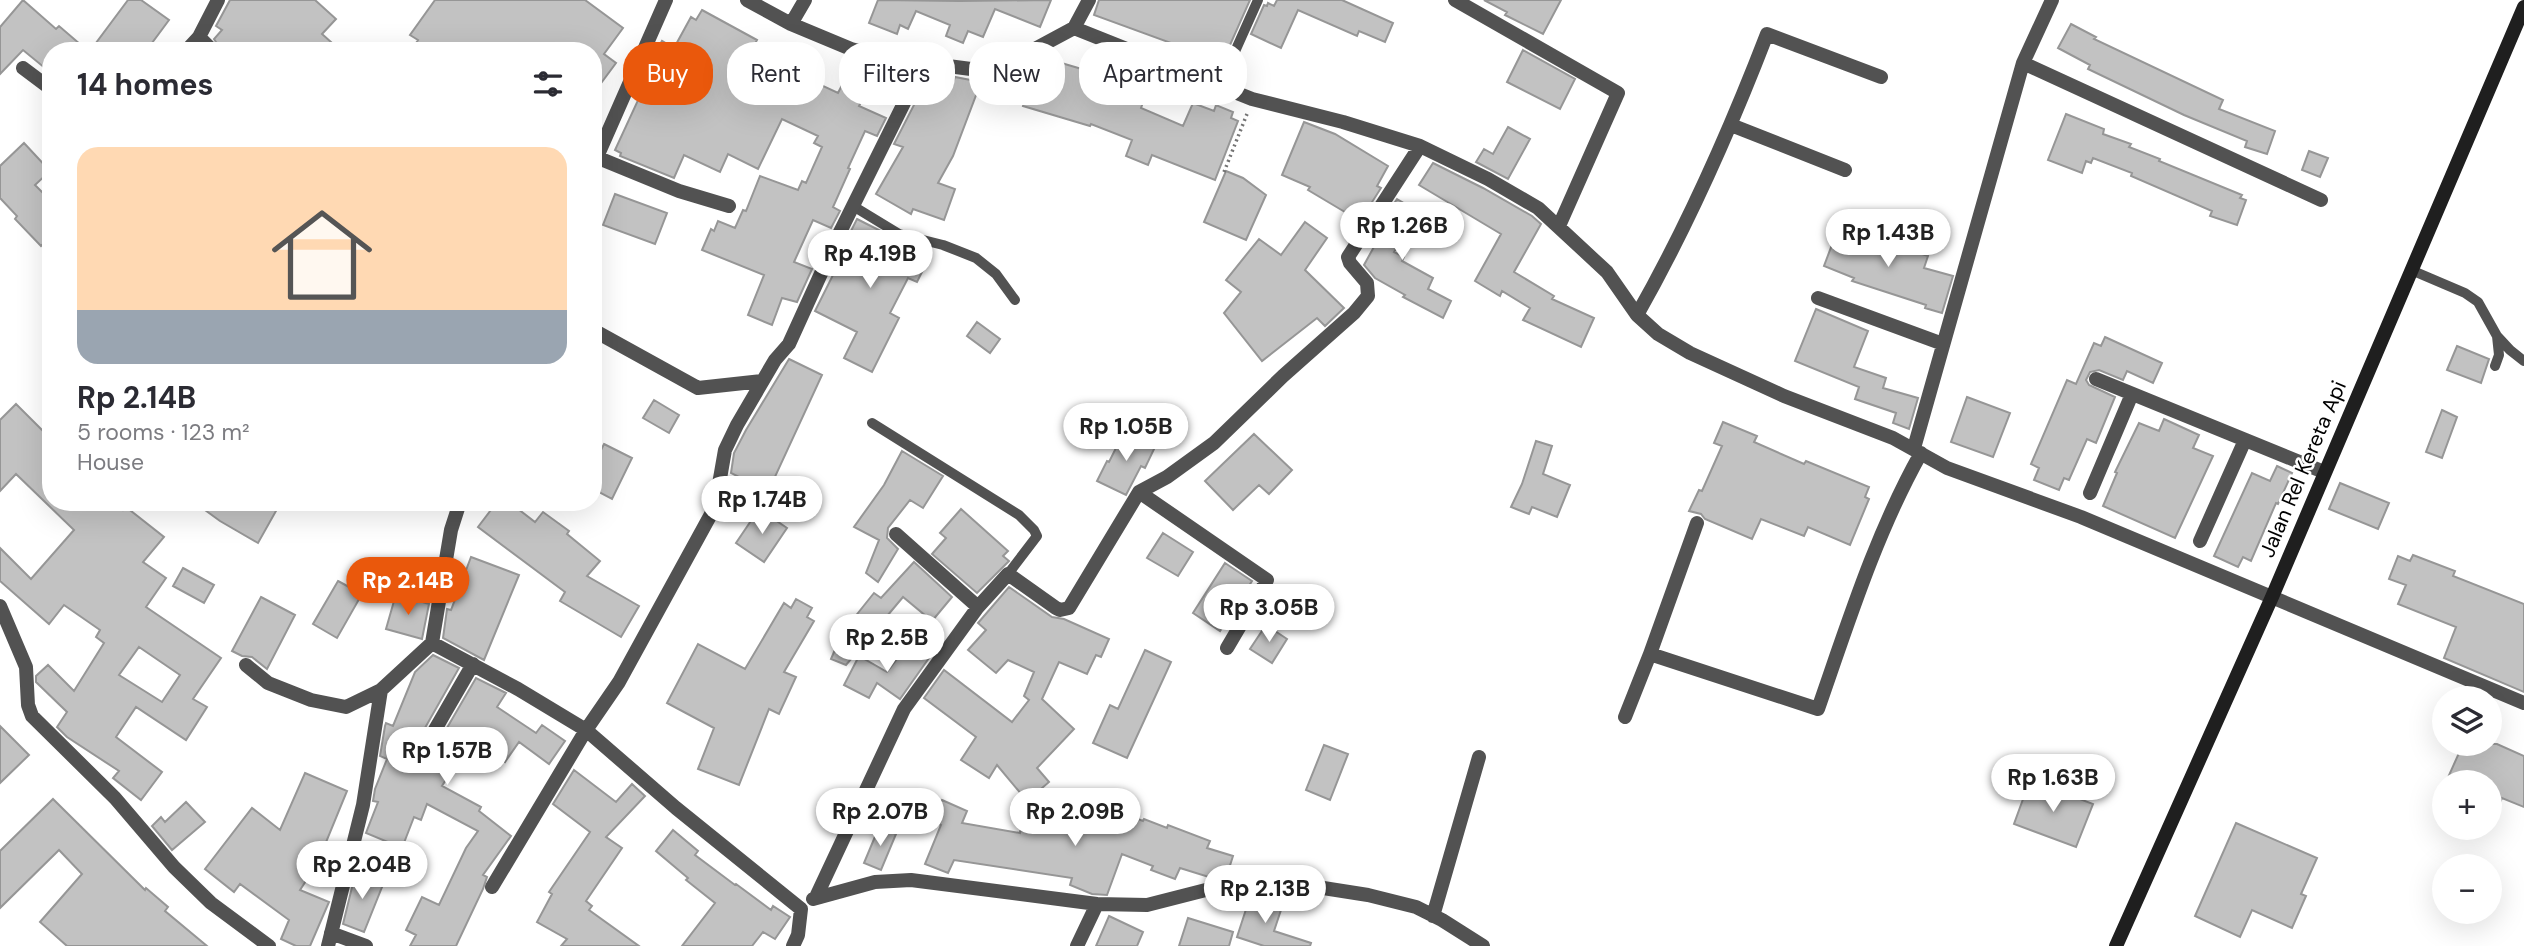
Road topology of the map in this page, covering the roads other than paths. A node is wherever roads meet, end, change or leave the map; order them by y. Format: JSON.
{"nodes":[{"id":1,"x":218,"y":0,"type":"edge"},
{"id":2,"x":666,"y":0,"type":"edge"},
{"id":3,"x":747,"y":0,"type":"edge"},
{"id":4,"x":805,"y":0,"type":"edge"},
{"id":5,"x":1089,"y":0,"type":"edge"},
{"id":6,"x":1258,"y":0,"type":"edge"},
{"id":7,"x":1455,"y":0,"type":"edge"},
{"id":8,"x":2052,"y":0,"type":"edge"},
{"id":9,"x":2524,"y":7,"type":"edge"},
{"id":10,"x":790,"y":24,"type":"junction"},
{"id":11,"x":1074,"y":28,"type":"junction"},
{"id":12,"x":199,"y":37,"type":"junction"},
{"id":13,"x":194,"y":42,"type":"edge"},
{"id":14,"x":204,"y":42,"type":"edge"},
{"id":15,"x":1110,"y":42,"type":"edge"},
{"id":16,"x":1239,"y":42,"type":"edge"},
{"id":17,"x":839,"y":44,"type":"edge"},
{"id":18,"x":2023,"y":63,"type":"junction"},
{"id":19,"x":955,"y":67,"type":"edge"},
{"id":20,"x":23,"y":68,"type":"dead end"},
{"id":21,"x":1881,"y":77,"type":"dead end"},
{"id":22,"x":42,"y":82,"type":"edge"},
{"id":23,"x":1247,"y":97,"type":"edge"},
{"id":24,"x":903,"y":105,"type":"edge"},
{"id":25,"x":1731,"y":125,"type":"junction"},
{"id":26,"x":602,"y":146,"type":"edge"},
{"id":27,"x":1420,"y":146,"type":"junction"},
{"id":28,"x":602,"y":164,"type":"edge"},
{"id":29,"x":1845,"y":170,"type":"dead end"},
{"id":30,"x":2321,"y":200,"type":"dead end"},
{"id":31,"x":853,"y":205,"type":"junction"},
{"id":32,"x":729,"y":206,"type":"dead end"},
{"id":33,"x":1559,"y":226,"type":"junction"},
{"id":34,"x":2411,"y":270,"type":"junction"},
{"id":35,"x":1818,"y":298,"type":"dead end"},
{"id":36,"x":1015,"y":300,"type":"dead end"},
{"id":37,"x":1637,"y":315,"type":"junction"},
{"id":38,"x":602,"y":335,"type":"edge"},
{"id":39,"x":2497,"y":336,"type":"junction"},
{"id":40,"x":1943,"y":344,"type":"junction"},
{"id":41,"x":2524,"y":360,"type":"edge"},
{"id":42,"x":2495,"y":366,"type":"dead end"},
{"id":43,"x":2096,"y":379,"type":"dead end"},
{"id":44,"x":762,"y":382,"type":"junction"},
{"id":45,"x":2132,"y":394,"type":"junction"},
{"id":46,"x":872,"y":423,"type":"dead end"},
{"id":47,"x":2245,"y":440,"type":"junction"},
{"id":48,"x":1917,"y":451,"type":"junction"},
{"id":49,"x":2324,"y":472,"type":"junction"},
{"id":50,"x":1139,"y":492,"type":"junction"},
{"id":51,"x":2090,"y":494,"type":"dead end"},
{"id":52,"x":457,"y":511,"type":"edge"},
{"id":53,"x":1697,"y":523,"type":"dead end"},
{"id":54,"x":897,"y":534,"type":"dead end"},
{"id":55,"x":2200,"y":541,"type":"dead end"},
{"id":56,"x":1008,"y":574,"type":"junction"},
{"id":57,"x":2272,"y":597,"type":"junction"},
{"id":58,"x":0,"y":606,"type":"edge"},
{"id":59,"x":978,"y":607,"type":"junction"},
{"id":60,"x":432,"y":643,"type":"junction"},
{"id":61,"x":1227,"y":648,"type":"dead end"},
{"id":62,"x":1650,"y":654,"type":"junction"},
{"id":63,"x":473,"y":664,"type":"junction"},
{"id":64,"x":246,"y":665,"type":"dead end"},
{"id":65,"x":381,"y":690,"type":"junction"},
{"id":66,"x":2524,"y":704,"type":"edge"},
{"id":67,"x":1625,"y":717,"type":"dead end"},
{"id":68,"x":586,"y":730,"type":"junction"},
{"id":69,"x":429,"y":740,"type":"dead end"},
{"id":70,"x":1479,"y":757,"type":"dead end"},
{"id":71,"x":492,"y":887,"type":"dead end"},
{"id":72,"x":816,"y":897,"type":"junction"},
{"id":73,"x":1097,"y":904,"type":"junction"},
{"id":74,"x":801,"y":909,"type":"junction"},
{"id":75,"x":1433,"y":916,"type":"junction"},
{"id":76,"x":329,"y":940,"type":"edge"},
{"id":77,"x":269,"y":946,"type":"edge"},
{"id":78,"x":366,"y":946,"type":"edge"},
{"id":79,"x":793,"y":946,"type":"edge"},
{"id":80,"x":1077,"y":946,"type":"edge"},
{"id":81,"x":1483,"y":946,"type":"edge"},
{"id":82,"x":2116,"y":946,"type":"edge"}],
"edges":[{"from":1,"to":12,"type":"street"},
{"from":2,"to":26,"type":"street"},
{"from":3,"to":10,"type":"street"},
{"from":4,"to":10,"type":"street"},
{"from":5,"to":11,"type":"street"},
{"from":6,"to":16,"type":"lane"},
{"from":7,"to":33,"type":"street"},
{"from":8,"to":18,"type":"street"},
{"from":9,"to":34,"type":"main road","name":"Jalan Rel Kereta Api"},
{"from":10,"to":17,"type":"street"},
{"from":11,"to":15,"type":"street"},
{"from":11,"to":19,"type":"street"},
{"from":12,"to":13,"type":"street"},
{"from":12,"to":14,"type":"street"},
{"from":18,"to":30,"type":"street"},
{"from":18,"to":40,"type":"street"},
{"from":20,"to":22,"type":"street"},
{"from":21,"to":25,"type":"street"},
{"from":23,"to":27,"type":"street"},
{"from":24,"to":31,"type":"street"},
{"from":25,"to":29,"type":"street"},
{"from":25,"to":37,"type":"street"},
{"from":27,"to":33,"type":"street"},
{"from":27,"to":50,"type":"street"},
{"from":28,"to":32,"type":"street"},
{"from":31,"to":36,"type":"lane"},
{"from":31,"to":44,"type":"street"},
{"from":33,"to":37,"type":"street"},
{"from":34,"to":39,"type":"lane"},
{"from":34,"to":49,"type":"main road","name":"Jalan Rel Kereta Api"},
{"from":35,"to":40,"type":"street"},
{"from":37,"to":48,"type":"street"},
{"from":38,"to":44,"type":"street"},
{"from":39,"to":41,"type":"lane"},
{"from":39,"to":42,"type":"lane"},
{"from":40,"to":48,"type":"street"},
{"from":43,"to":45,"type":"street"},
{"from":44,"to":68,"type":"street"},
{"from":45,"to":47,"type":"street"},
{"from":45,"to":51,"type":"street"},
{"from":46,"to":56,"type":"lane"},
{"from":47,"to":49,"type":"street"},
{"from":47,"to":55,"type":"street"},
{"from":48,"to":57,"type":"street"},
{"from":48,"to":62,"type":"street"},
{"from":49,"to":57,"type":"main road","name":"Jalan Rel Kereta Api"},
{"from":50,"to":56,"type":"street"},
{"from":50,"to":61,"type":"street"},
{"from":52,"to":60,"type":"street"},
{"from":53,"to":62,"type":"street"},
{"from":54,"to":59,"type":"street"},
{"from":56,"to":59,"type":"street"},
{"from":57,"to":66,"type":"street"},
{"from":57,"to":82,"type":"main road","name":"Jalan Rel Kereta Api"},
{"from":58,"to":77,"type":"street"},
{"from":59,"to":72,"type":"street"},
{"from":60,"to":63,"type":"street"},
{"from":60,"to":65,"type":"street"},
{"from":62,"to":67,"type":"street"},
{"from":63,"to":68,"type":"street"},
{"from":63,"to":69,"type":"street"},
{"from":64,"to":65,"type":"street"},
{"from":65,"to":76,"type":"street"},
{"from":68,"to":71,"type":"street"},
{"from":68,"to":74,"type":"street"},
{"from":70,"to":75,"type":"street"},
{"from":72,"to":73,"type":"street"},
{"from":72,"to":74,"type":"street"},
{"from":73,"to":75,"type":"street"},
{"from":73,"to":80,"type":"street"},
{"from":74,"to":79,"type":"street"},
{"from":75,"to":81,"type":"street"},
{"from":76,"to":78,"type":"street"}]}
